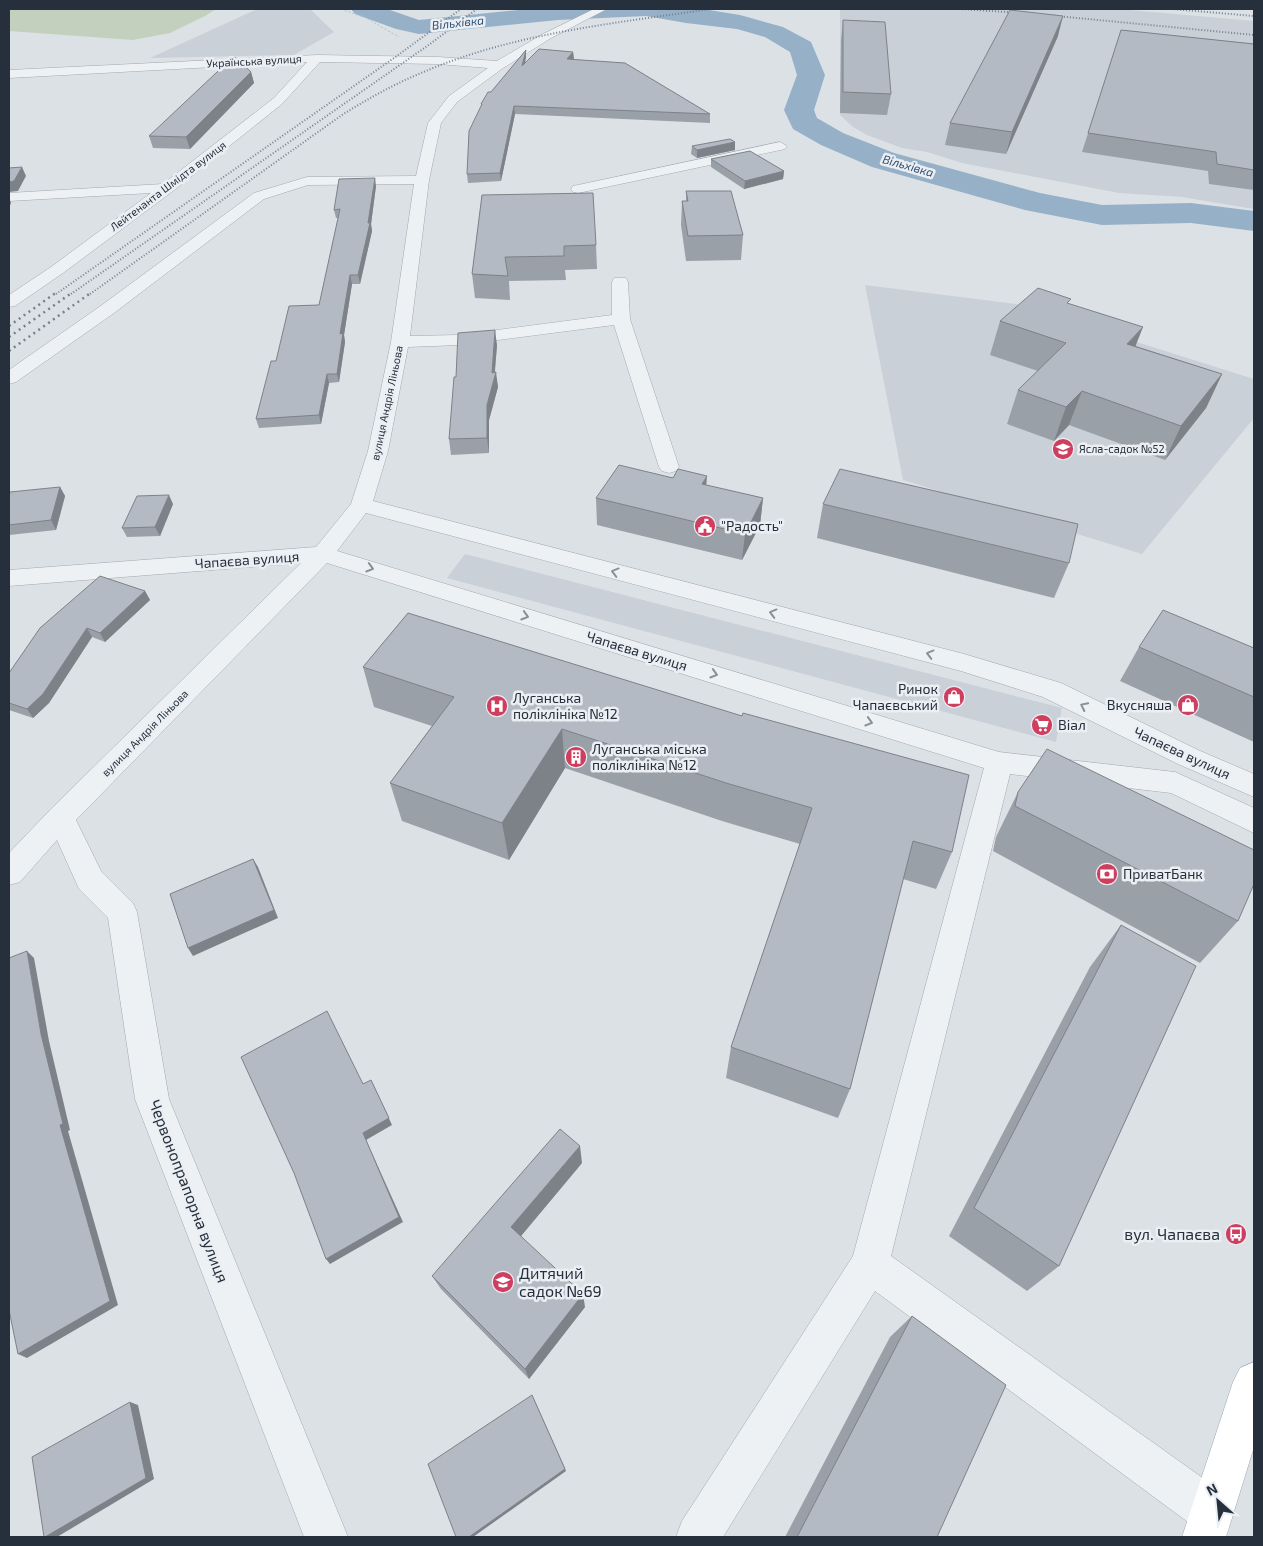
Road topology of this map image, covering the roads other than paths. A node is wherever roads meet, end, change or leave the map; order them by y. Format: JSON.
{"nodes":[{"id":1,"x":602,"y":9,"type":"edge"},
{"id":2,"x":317,"y":58,"type":"junction"},
{"id":3,"x":499,"y":65,"type":"junction"},
{"id":4,"x":9,"y":74,"type":"edge"},
{"id":5,"x":780,"y":146,"type":"dead end"},
{"id":6,"x":422,"y":180,"type":"junction"},
{"id":7,"x":168,"y":188,"type":"junction"},
{"id":8,"x":578,"y":189,"type":"dead end"},
{"id":9,"x":9,"y":197,"type":"edge"},
{"id":10,"x":620,"y":282,"type":"dead end"},
{"id":11,"x":9,"y":302,"type":"edge"},
{"id":12,"x":622,"y":319,"type":"junction"},
{"id":13,"x":400,"y":342,"type":"junction"},
{"id":14,"x":9,"y":378,"type":"edge"},
{"id":15,"x":669,"y":467,"type":"dead end"},
{"id":16,"x":361,"y":505,"type":"junction"},
{"id":17,"x":323,"y":554,"type":"junction"},
{"id":18,"x":9,"y":578,"type":"edge"},
{"id":19,"x":1188,"y":757,"type":"junction"},
{"id":20,"x":999,"y":762,"type":"junction"},
{"id":21,"x":1175,"y":783,"type":"junction"},
{"id":22,"x":1254,"y":786,"type":"edge"},
{"id":23,"x":61,"y":817,"type":"junction"},
{"id":24,"x":1254,"y":821,"type":"edge"},
{"id":25,"x":9,"y":873,"type":"edge"},
{"id":26,"x":870,"y":1264,"type":"junction"},
{"id":27,"x":1254,"y":1382,"type":"edge"},
{"id":28,"x":1208,"y":1525,"type":"edge"},
{"id":29,"x":326,"y":1537,"type":"edge"},
{"id":30,"x":698,"y":1537,"type":"edge"}],
"edges":[{"from":1,"to":3,"type":"street","name":"вулиця Андрія Ліньова"},
{"from":2,"to":3,"type":"street","name":"Українська вулиця"},
{"from":2,"to":4,"type":"street","name":"Українська вулиця"},
{"from":2,"to":7,"type":"street","name":"Лейтенанта Шмідта вулиця"},
{"from":3,"to":6,"type":"street","name":"вулиця Андрія Ліньова"},
{"from":5,"to":8,"type":"street"},
{"from":6,"to":13,"type":"street","name":"вулиця Андрія Ліньова"},
{"from":6,"to":14,"type":"street"},
{"from":7,"to":9,"type":"street"},
{"from":7,"to":11,"type":"street","name":"Лейтенанта Шмідта вулиця"},
{"from":10,"to":12,"type":"street"},
{"from":12,"to":13,"type":"street"},
{"from":12,"to":15,"type":"street"},
{"from":13,"to":16,"type":"street","name":"вулиця Андрія Ліньова"},
{"from":16,"to":17,"type":"street","name":"вулиця Андрія Ліньова"},
{"from":19,"to":16,"type":"street","name":"Чапаєва вулиця","one_way":true},
{"from":17,"to":18,"type":"street","name":"Чапаєва вулиця"},
{"from":17,"to":20,"type":"street","name":"Чапаєва вулиця","one_way":true},
{"from":17,"to":23,"type":"street","name":"вулиця Андрія Ліньова"},
{"from":19,"to":21,"type":"street"},
{"from":19,"to":22,"type":"street","name":"Чапаєва вулиця"},
{"from":20,"to":21,"type":"street","name":"Чапаєва вулиця"},
{"from":20,"to":26,"type":"street"},
{"from":21,"to":24,"type":"street","name":"Чапаєва вулиця"},
{"from":23,"to":25,"type":"street","name":"вулиця Андрія Ліньова"},
{"from":23,"to":29,"type":"street","name":"Червонопрапорна вулиця"},
{"from":26,"to":28,"type":"street"},
{"from":26,"to":30,"type":"street"},
{"from":27,"to":28,"type":"main road"}]}
